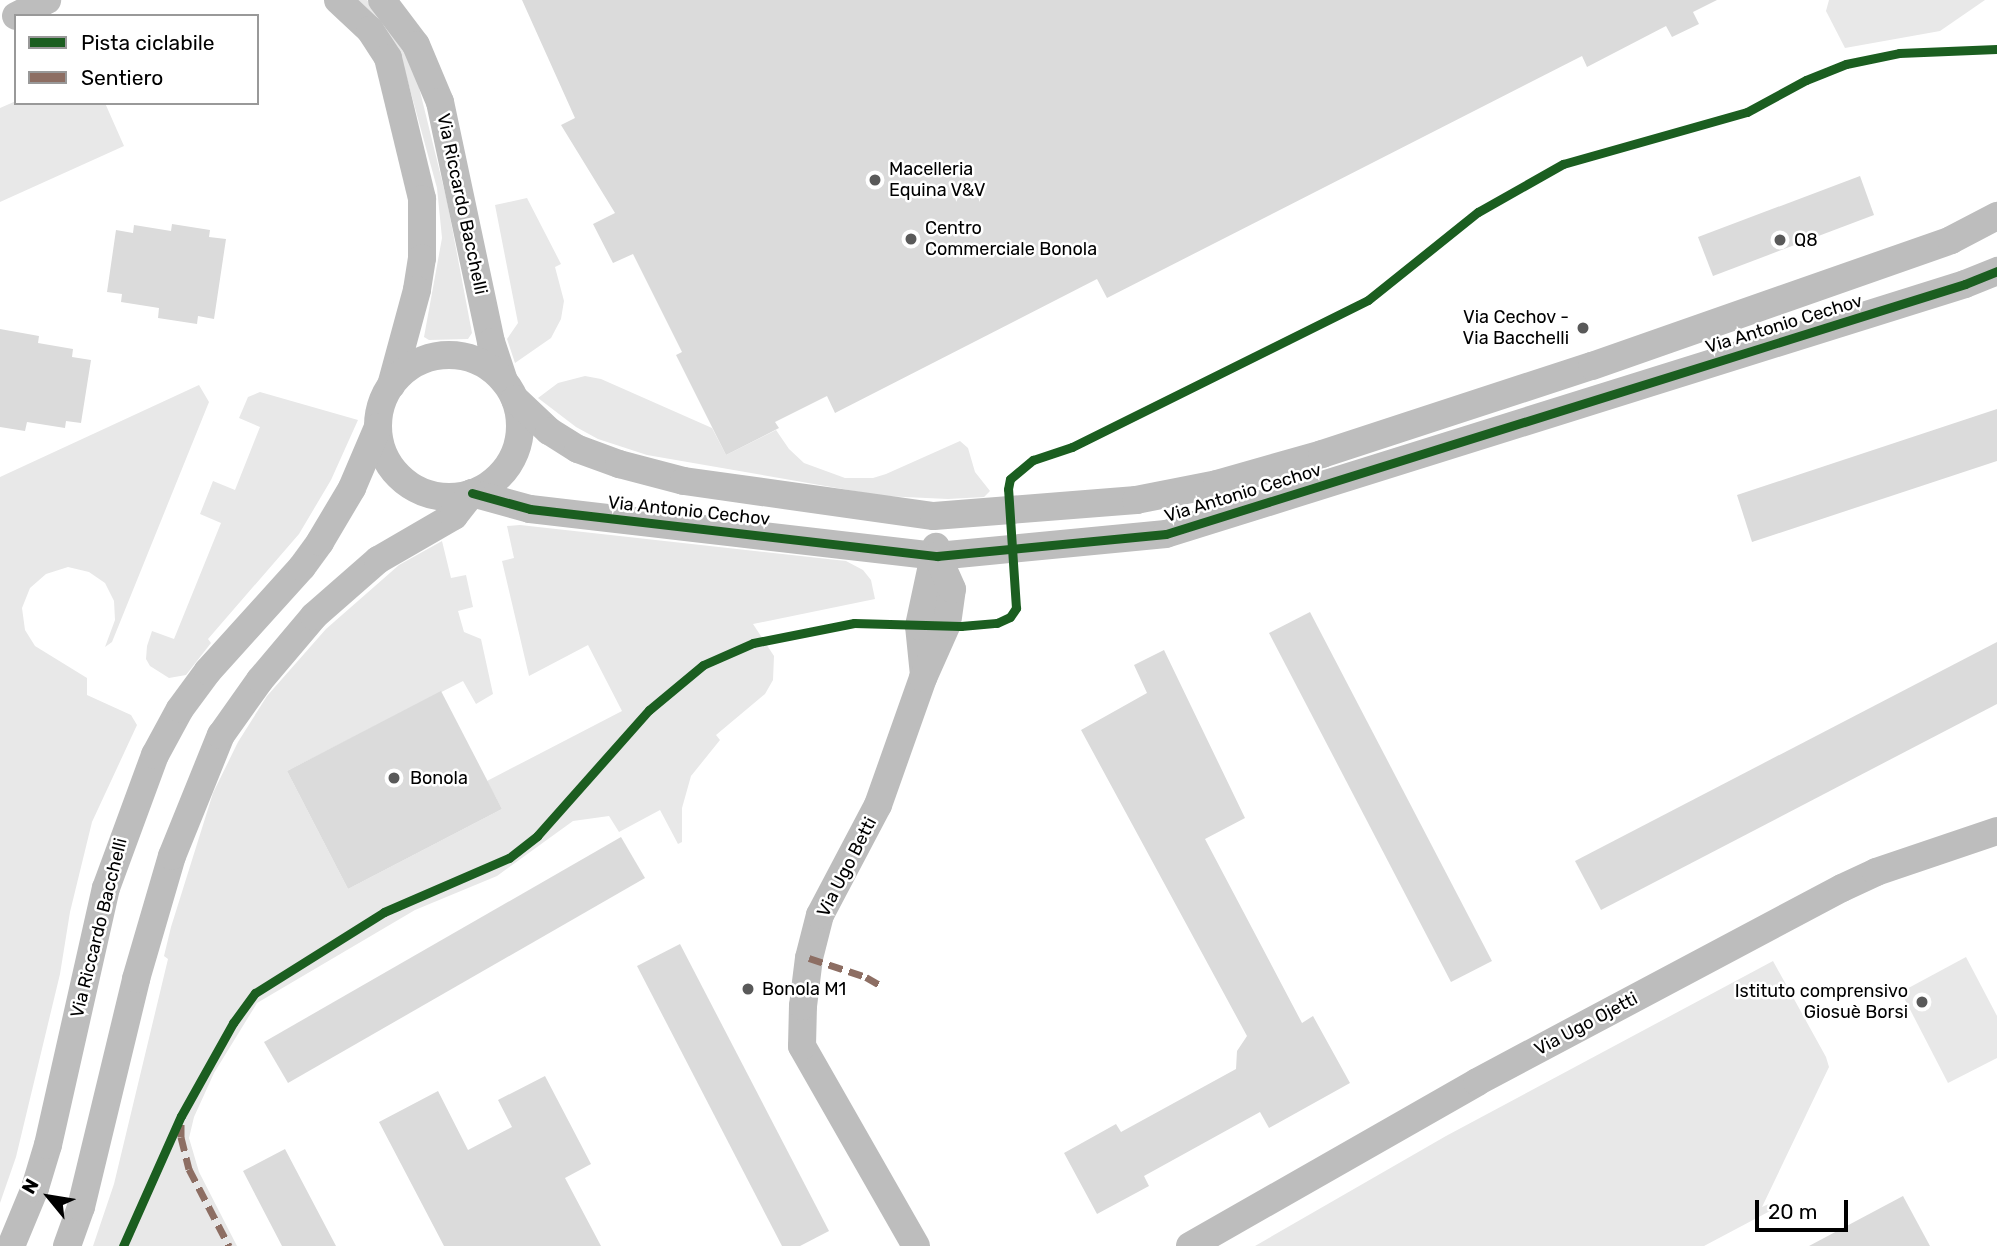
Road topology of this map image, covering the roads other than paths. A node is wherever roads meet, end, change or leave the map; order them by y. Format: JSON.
{"nodes":[{"id":1,"x":47,"y":0,"type":"edge"},
{"id":2,"x":338,"y":0,"type":"edge"},
{"id":3,"x":382,"y":0,"type":"edge"},
{"id":4,"x":20,"y":14,"type":"edge"},
{"id":5,"x":1997,"y":216,"type":"edge"},
{"id":6,"x":1997,"y":271,"type":"edge"},
{"id":7,"x":391,"y":386,"type":"junction"},
{"id":8,"x":510,"y":390,"type":"junction"},
{"id":9,"x":378,"y":427,"type":"junction"},
{"id":10,"x":472,"y":493,"type":"junction"},
{"id":11,"x":934,"y":516,"type":"junction"},
{"id":12,"x":937,"y":556,"type":"junction"},
{"id":13,"x":1997,"y":831,"type":"edge"},
{"id":14,"x":11,"y":1246,"type":"edge"},
{"id":15,"x":67,"y":1246,"type":"edge"},
{"id":16,"x":916,"y":1246,"type":"edge"},
{"id":17,"x":1190,"y":1246,"type":"edge"}],
"edges":[{"from":1,"to":4,"type":"street"},
{"from":2,"to":7,"type":"street"},
{"from":3,"to":8,"type":"street","name":"Via Riccardo Bacchelli"},
{"from":5,"to":11,"type":"street","name":"Via Antonio Cechov"},
{"from":6,"to":12,"type":"street","name":"Via Antonio Cechov"},
{"from":7,"to":8,"type":"street"},
{"from":7,"to":9,"type":"street"},
{"from":8,"to":10,"type":"street"},
{"from":8,"to":11,"type":"street","name":"Via Antonio Cechov"},
{"from":9,"to":10,"type":"street"},
{"from":9,"to":14,"type":"street","name":"Via Riccardo Bacchelli"},
{"from":10,"to":12,"type":"street","name":"Via Antonio Cechov"},
{"from":10,"to":15,"type":"street"},
{"from":11,"to":12,"type":"street"},
{"from":12,"to":16,"type":"street","name":"Via Ugo Betti"},
{"from":13,"to":17,"type":"street","name":"Via Ugo Ojetti"}]}
